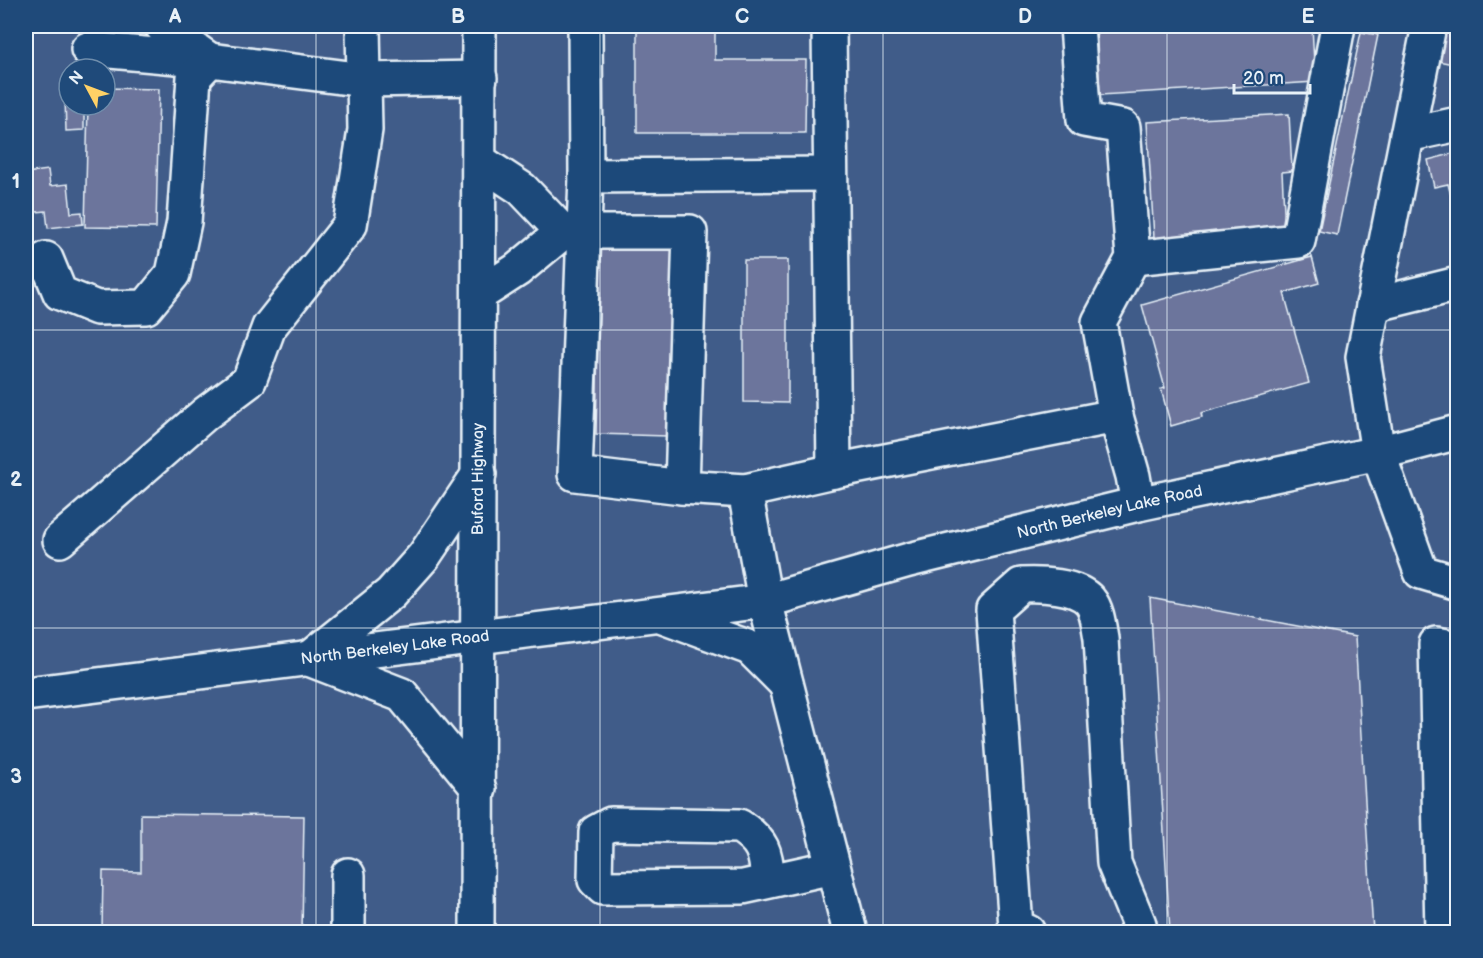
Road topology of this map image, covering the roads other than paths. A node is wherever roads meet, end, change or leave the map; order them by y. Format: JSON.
{"nodes":[{"id":1,"x":162,"y":26,"type":"edge"},
{"id":2,"x":363,"y":26,"type":"edge"},
{"id":3,"x":479,"y":26,"type":"edge"},
{"id":4,"x":585,"y":26,"type":"edge"},
{"id":5,"x":829,"y":26,"type":"edge"},
{"id":6,"x":1077,"y":26,"type":"edge"},
{"id":7,"x":1338,"y":26,"type":"edge"},
{"id":8,"x":1429,"y":26,"type":"edge"},
{"id":9,"x":88,"y":49,"type":"dead end"},
{"id":10,"x":210,"y":60,"type":"junction"},
{"id":11,"x":480,"y":78,"type":"junction"},
{"id":12,"x":364,"y":80,"type":"junction"},
{"id":13,"x":1458,"y":124,"type":"edge"},
{"id":14,"x":1407,"y":135,"type":"junction"},
{"id":15,"x":481,"y":162,"type":"junction"},
{"id":16,"x":829,"y":174,"type":"junction"},
{"id":17,"x":586,"y":176,"type":"junction"},
{"id":18,"x":574,"y":231,"type":"junction"},
{"id":19,"x":1133,"y":258,"type":"junction"},
{"id":20,"x":46,"y":259,"type":"dead end"},
{"id":21,"x":1458,"y":284,"type":"edge"},
{"id":22,"x":480,"y":294,"type":"junction"},
{"id":23,"x":1373,"y":305,"type":"junction"},
{"id":24,"x":1116,"y":416,"type":"junction"},
{"id":25,"x":1458,"y":432,"type":"edge"},
{"id":26,"x":1378,"y":453,"type":"junction"},
{"id":27,"x":834,"y":471,"type":"junction"},
{"id":28,"x":479,"y":474,"type":"junction"},
{"id":29,"x":682,"y":487,"type":"junction"},
{"id":30,"x":745,"y":491,"type":"junction"},
{"id":31,"x":1138,"y":504,"type":"junction"},
{"id":32,"x":60,"y":540,"type":"dead end"},
{"id":33,"x":1458,"y":583,"type":"edge"},
{"id":34,"x":765,"y":601,"type":"junction"},
{"id":35,"x":662,"y":615,"type":"junction"},
{"id":36,"x":478,"y":638,"type":"junction"},
{"id":37,"x":1458,"y":648,"type":"edge"},
{"id":38,"x":309,"y":659,"type":"junction"},
{"id":39,"x":789,"y":687,"type":"junction"},
{"id":40,"x":26,"y":694,"type":"edge"},
{"id":41,"x":479,"y":789,"type":"junction"},
{"id":42,"x":833,"y":867,"type":"junction"},
{"id":43,"x":348,"y":875,"type":"dead end"},
{"id":44,"x":768,"y":880,"type":"junction"},
{"id":45,"x":1020,"y":931,"type":"edge"},
{"id":46,"x":348,"y":933,"type":"edge"},
{"id":47,"x":477,"y":933,"type":"edge"},
{"id":48,"x":850,"y":933,"type":"edge"},
{"id":49,"x":1136,"y":933,"type":"edge"},
{"id":50,"x":1442,"y":933,"type":"edge"}],
"edges":[{"from":1,"to":10,"type":"street"},
{"from":2,"to":12,"type":"street"},
{"from":3,"to":11,"type":"street","name":"Buford Highway"},
{"from":4,"to":17,"type":"street"},
{"from":5,"to":16,"type":"street"},
{"from":6,"to":19,"type":"street"},
{"from":7,"to":19,"type":"street"},
{"from":8,"to":14,"type":"street"},
{"from":9,"to":10,"type":"street"},
{"from":10,"to":12,"type":"street"},
{"from":10,"to":20,"type":"street"},
{"from":11,"to":12,"type":"street"},
{"from":11,"to":15,"type":"street","name":"Buford Highway"},
{"from":12,"to":32,"type":"street"},
{"from":13,"to":14,"type":"street"},
{"from":14,"to":23,"type":"street"},
{"from":15,"to":18,"type":"street"},
{"from":15,"to":22,"type":"street","name":"Buford Highway"},
{"from":16,"to":17,"type":"street"},
{"from":16,"to":27,"type":"street"},
{"from":17,"to":18,"type":"street"},
{"from":18,"to":22,"type":"street"},
{"from":18,"to":29,"type":"street"},
{"from":18,"to":29,"type":"street"},
{"from":19,"to":24,"type":"street"},
{"from":21,"to":23,"type":"street"},
{"from":22,"to":28,"type":"street","name":"Buford Highway"},
{"from":23,"to":26,"type":"street"},
{"from":24,"to":27,"type":"street"},
{"from":24,"to":31,"type":"street"},
{"from":25,"to":26,"type":"street","name":"North Berkeley Lake Road"},
{"from":26,"to":31,"type":"street","name":"North Berkeley Lake Road"},
{"from":26,"to":33,"type":"street"},
{"from":27,"to":30,"type":"street"},
{"from":28,"to":36,"type":"street","name":"Buford Highway"},
{"from":28,"to":38,"type":"street"},
{"from":29,"to":30,"type":"street"},
{"from":30,"to":34,"type":"street"},
{"from":31,"to":34,"type":"street","name":"North Berkeley Lake Road"},
{"from":34,"to":35,"type":"street","name":"North Berkeley Lake Road"},
{"from":34,"to":39,"type":"street"},
{"from":35,"to":36,"type":"street","name":"North Berkeley Lake Road"},
{"from":35,"to":39,"type":"street"},
{"from":36,"to":38,"type":"street","name":"North Berkeley Lake Road"},
{"from":36,"to":41,"type":"street","name":"Buford Highway"},
{"from":37,"to":50,"type":"street"},
{"from":38,"to":40,"type":"street","name":"North Berkeley Lake Road"},
{"from":38,"to":41,"type":"street"},
{"from":39,"to":42,"type":"street"},
{"from":41,"to":47,"type":"street","name":"Buford Highway"},
{"from":42,"to":44,"type":"street"},
{"from":42,"to":48,"type":"street"},
{"from":43,"to":46,"type":"street"},
{"from":44,"to":44,"type":"street"},
{"from":45,"to":49,"type":"street"}]}
